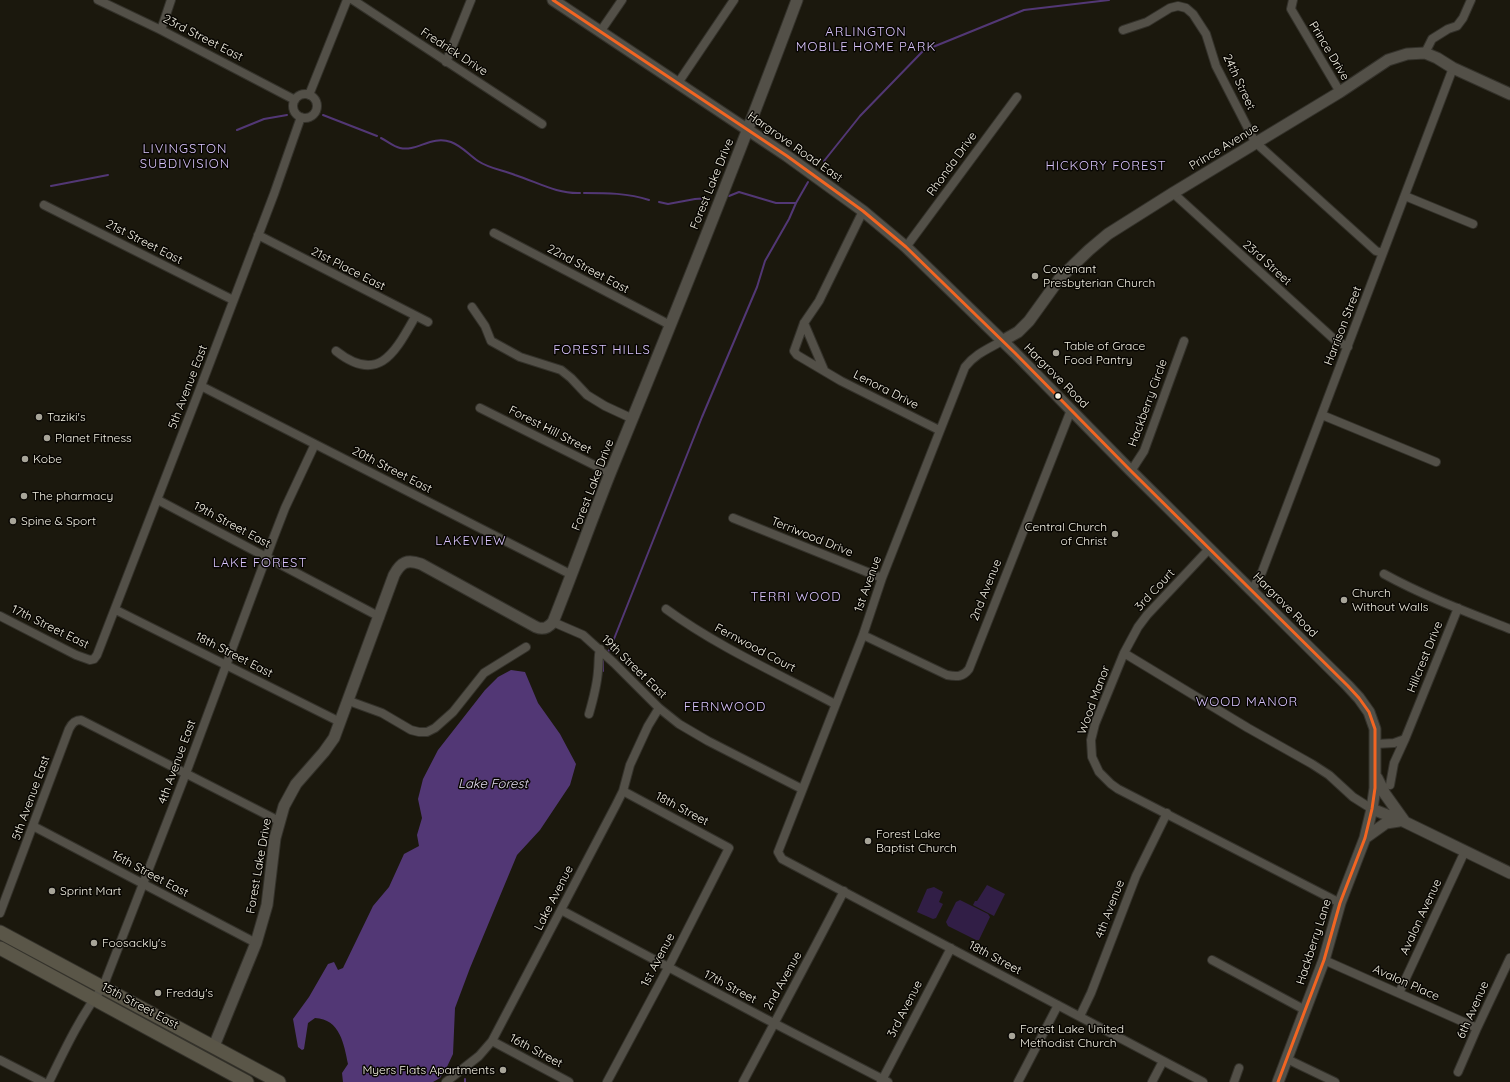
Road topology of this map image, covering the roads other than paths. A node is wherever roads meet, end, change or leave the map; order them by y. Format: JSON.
{"nodes":[{"id":1,"x":98,"y":0,"type":"edge"},
{"id":2,"x":171,"y":0,"type":"edge"},
{"id":3,"x":347,"y":0,"type":"edge"},
{"id":4,"x":353,"y":0,"type":"edge"},
{"id":5,"x":471,"y":0,"type":"edge"},
{"id":6,"x":553,"y":0,"type":"edge"},
{"id":7,"x":622,"y":0,"type":"edge"},
{"id":8,"x":734,"y":0,"type":"edge"},
{"id":9,"x":797,"y":0,"type":"edge"},
{"id":10,"x":1293,"y":0,"type":"edge"},
{"id":11,"x":1470,"y":0,"type":"edge"},
{"id":12,"x":113,"y":3,"type":"edge"},
{"id":13,"x":161,"y":30,"type":"junction"},
{"id":14,"x":1123,"y":30,"type":"dead end"},
{"id":15,"x":600,"y":32,"type":"junction"},
{"id":16,"x":1425,"y":53,"type":"junction"},
{"id":17,"x":446,"y":62,"type":"junction"},
{"id":18,"x":1453,"y":68,"type":"junction"},
{"id":19,"x":678,"y":83,"type":"junction"},
{"id":20,"x":1340,"y":92,"type":"junction"},
{"id":21,"x":1510,"y":94,"type":"edge"},
{"id":22,"x":310,"y":95,"type":"junction"},
{"id":23,"x":1017,"y":97,"type":"dead end"},
{"id":24,"x":295,"y":100,"type":"junction"},
{"id":25,"x":301,"y":117,"type":"junction"},
{"id":26,"x":542,"y":124,"type":"dead end"},
{"id":27,"x":748,"y":130,"type":"junction"},
{"id":28,"x":1255,"y":142,"type":"junction"},
{"id":29,"x":1173,"y":193,"type":"junction"},
{"id":30,"x":1405,"y":196,"type":"junction"},
{"id":31,"x":44,"y":205,"type":"dead end"},
{"id":32,"x":863,"y":211,"type":"junction"},
{"id":33,"x":1473,"y":224,"type":"dead end"},
{"id":34,"x":494,"y":234,"type":"dead end"},
{"id":35,"x":258,"y":235,"type":"junction"},
{"id":36,"x":906,"y":247,"type":"junction"},
{"id":37,"x":1383,"y":253,"type":"junction"},
{"id":38,"x":233,"y":300,"type":"junction"},
{"id":39,"x":472,"y":307,"type":"dead end"},
{"id":40,"x":415,"y":317,"type":"junction"},
{"id":41,"x":428,"y":322,"type":"dead end"},
{"id":42,"x":804,"y":323,"type":"junction"},
{"id":43,"x":670,"y":325,"type":"junction"},
{"id":44,"x":1002,"y":341,"type":"junction"},
{"id":45,"x":1184,"y":341,"type":"dead end"},
{"id":46,"x":1348,"y":347,"type":"junction"},
{"id":47,"x":336,"y":351,"type":"dead end"},
{"id":48,"x":824,"y":370,"type":"junction"},
{"id":49,"x":202,"y":386,"type":"junction"},
{"id":50,"x":480,"y":408,"type":"dead end"},
{"id":51,"x":1071,"y":410,"type":"junction"},
{"id":52,"x":1322,"y":415,"type":"junction"},
{"id":53,"x":633,"y":419,"type":"junction"},
{"id":54,"x":939,"y":430,"type":"junction"},
{"id":55,"x":315,"y":444,"type":"junction"},
{"id":56,"x":1436,"y":462,"type":"dead end"},
{"id":57,"x":1132,"y":471,"type":"junction"},
{"id":58,"x":610,"y":473,"type":"junction"},
{"id":59,"x":158,"y":500,"type":"junction"},
{"id":60,"x":733,"y":518,"type":"dead end"},
{"id":61,"x":1210,"y":548,"type":"junction"},
{"id":62,"x":266,"y":557,"type":"junction"},
{"id":63,"x":1384,"y":574,"type":"dead end"},
{"id":64,"x":572,"y":575,"type":"junction"},
{"id":65,"x":882,"y":578,"type":"junction"},
{"id":66,"x":1252,"y":590,"type":"junction"},
{"id":67,"x":1458,"y":608,"type":"junction"},
{"id":68,"x":666,"y":609,"type":"dead end"},
{"id":69,"x":116,"y":610,"type":"junction"},
{"id":70,"x":0,"y":616,"type":"edge"},
{"id":71,"x":380,"y":617,"type":"junction"},
{"id":72,"x":553,"y":622,"type":"junction"},
{"id":73,"x":1510,"y":629,"type":"edge"},
{"id":74,"x":863,"y":635,"type":"junction"},
{"id":75,"x":526,"y":647,"type":"dead end"},
{"id":76,"x":600,"y":649,"type":"junction"},
{"id":77,"x":1124,"y":653,"type":"junction"},
{"id":78,"x":90,"y":660,"type":"joint"},
{"id":79,"x":227,"y":665,"type":"junction"},
{"id":80,"x":349,"y":701,"type":"junction"},
{"id":81,"x":835,"y":704,"type":"junction"},
{"id":82,"x":659,"y":708,"type":"junction"},
{"id":83,"x":589,"y":714,"type":"dead end"},
{"id":84,"x":340,"y":722,"type":"junction"},
{"id":85,"x":1404,"y":739,"type":"junction"},
{"id":86,"x":1376,"y":744,"type":"junction"},
{"id":87,"x":186,"y":773,"type":"junction"},
{"id":88,"x":1376,"y":774,"type":"junction"},
{"id":89,"x":1390,"y":784,"type":"dead end"},
{"id":90,"x":802,"y":789,"type":"junction"},
{"id":91,"x":623,"y":791,"type":"junction"},
{"id":92,"x":1372,"y":809,"type":"junction"},
{"id":93,"x":1167,"y":813,"type":"junction"},
{"id":94,"x":279,"y":821,"type":"junction"},
{"id":95,"x":1405,"y":822,"type":"junction"},
{"id":96,"x":33,"y":826,"type":"junction"},
{"id":97,"x":1365,"y":838,"type":"junction"},
{"id":98,"x":729,"y":848,"type":"joint"},
{"id":99,"x":1465,"y":851,"type":"junction"},
{"id":100,"x":778,"y":852,"type":"joint"},
{"id":101,"x":1510,"y":873,"type":"edge"},
{"id":102,"x":143,"y":884,"type":"junction"},
{"id":103,"x":844,"y":891,"type":"junction"},
{"id":104,"x":1340,"y":903,"type":"junction"},
{"id":105,"x":561,"y":910,"type":"junction"},
{"id":106,"x":0,"y":914,"type":"edge"},
{"id":107,"x":0,"y":932,"type":"edge"},
{"id":108,"x":256,"y":943,"type":"junction"},
{"id":109,"x":0,"y":948,"type":"edge"},
{"id":110,"x":951,"y":948,"type":"junction"},
{"id":111,"x":1510,"y":958,"type":"edge"},
{"id":112,"x":1212,"y":960,"type":"dead end"},
{"id":113,"x":1324,"y":960,"type":"junction"},
{"id":114,"x":668,"y":968,"type":"junction"},
{"id":115,"x":103,"y":987,"type":"junction"},
{"id":116,"x":1399,"y":993,"type":"junction"},
{"id":117,"x":93,"y":999,"type":"junction"},
{"id":118,"x":1058,"y":1005,"type":"junction"},
{"id":119,"x":1305,"y":1010,"type":"junction"},
{"id":120,"x":1080,"y":1016,"type":"junction"},
{"id":121,"x":774,"y":1023,"type":"junction"},
{"id":122,"x":1477,"y":1028,"type":"junction"},
{"id":123,"x":492,"y":1041,"type":"junction"},
{"id":124,"x":214,"y":1046,"type":"junction"},
{"id":125,"x":1287,"y":1059,"type":"junction"},
{"id":126,"x":0,"y":1060,"type":"edge"},
{"id":127,"x":208,"y":1061,"type":"junction"},
{"id":128,"x":1163,"y":1061,"type":"junction"},
{"id":129,"x":249,"y":1066,"type":"junction"},
{"id":130,"x":1239,"y":1068,"type":"dead end"},
{"id":131,"x":1458,"y":1072,"type":"dead end"},
{"id":132,"x":244,"y":1081,"type":"edge"},
{"id":133,"x":884,"y":1081,"type":"edge"},
{"id":134,"x":43,"y":1082,"type":"edge"},
{"id":135,"x":49,"y":1082,"type":"edge"},
{"id":136,"x":279,"y":1082,"type":"edge"},
{"id":137,"x":446,"y":1082,"type":"edge"},
{"id":138,"x":569,"y":1082,"type":"edge"},
{"id":139,"x":607,"y":1082,"type":"edge"},
{"id":140,"x":743,"y":1082,"type":"edge"},
{"id":141,"x":1018,"y":1082,"type":"edge"},
{"id":142,"x":1152,"y":1082,"type":"edge"},
{"id":143,"x":1203,"y":1082,"type":"edge"},
{"id":144,"x":1234,"y":1082,"type":"edge"},
{"id":145,"x":1278,"y":1082,"type":"edge"},
{"id":146,"x":1335,"y":1082,"type":"edge"}],
"edges":[{"from":1,"to":12,"type":"street","name":"23rd Street East"},
{"from":2,"to":13,"type":"street"},
{"from":3,"to":22,"type":"street"},
{"from":4,"to":17,"type":"street","name":"Fredrick Drive"},
{"from":5,"to":17,"type":"street"},
{"from":6,"to":15,"type":"street","name":"Hargrove Road East"},
{"from":7,"to":15,"type":"street"},
{"from":8,"to":19,"type":"street"},
{"from":9,"to":27,"type":"street","name":"Forest Lake Drive"},
{"from":10,"to":20,"type":"street","name":"Prince Drive"},
{"from":11,"to":16,"type":"street"},
{"from":12,"to":13,"type":"street","name":"23rd Street East"},
{"from":13,"to":24,"type":"street","name":"23rd Street East"},
{"from":14,"to":28,"type":"street","name":"24th Street"},
{"from":15,"to":19,"type":"street","name":"Hargrove Road East"},
{"from":16,"to":18,"type":"street"},
{"from":16,"to":20,"type":"street","name":"Prince Avenue"},
{"from":17,"to":26,"type":"street","name":"Fredrick Drive"},
{"from":18,"to":21,"type":"street"},
{"from":18,"to":30,"type":"street","name":"Harrison Street"},
{"from":19,"to":27,"type":"street","name":"Hargrove Road East"},
{"from":20,"to":28,"type":"street","name":"Prince Avenue"},
{"from":22,"to":24,"type":"street"},
{"from":22,"to":25,"type":"street"},
{"from":23,"to":36,"type":"street","name":"Rhonda Drive"},
{"from":24,"to":25,"type":"street"},
{"from":25,"to":35,"type":"street","name":"5th Avenue East"},
{"from":27,"to":32,"type":"street","name":"Hargrove Road East"},
{"from":27,"to":43,"type":"street","name":"Forest Lake Drive"},
{"from":28,"to":29,"type":"street","name":"Prince Avenue"},
{"from":28,"to":37,"type":"street","name":"24th Street"},
{"from":29,"to":44,"type":"street","name":"Prince Avenue"},
{"from":29,"to":46,"type":"street","name":"23rd Street"},
{"from":30,"to":33,"type":"street"},
{"from":30,"to":37,"type":"street","name":"Harrison Street"},
{"from":31,"to":38,"type":"street","name":"21st Street East"},
{"from":32,"to":36,"type":"street","name":"Hargrove Road East"},
{"from":32,"to":42,"type":"street","name":"Lenora Drive"},
{"from":34,"to":43,"type":"street","name":"22nd Street East"},
{"from":35,"to":38,"type":"street","name":"5th Avenue East"},
{"from":35,"to":40,"type":"street","name":"21st Place East"},
{"from":36,"to":44,"type":"street","name":"Hargrove Road East"},
{"from":37,"to":46,"type":"street","name":"Harrison Street"},
{"from":38,"to":49,"type":"street","name":"5th Avenue East"},
{"from":39,"to":53,"type":"street"},
{"from":40,"to":41,"type":"street","name":"21st Place East"},
{"from":40,"to":47,"type":"street"},
{"from":42,"to":48,"type":"street"},
{"from":42,"to":48,"type":"street","name":"Lenora Drive"},
{"from":43,"to":53,"type":"street","name":"Forest Lake Drive"},
{"from":44,"to":51,"type":"street","name":"Hargrove Road"},
{"from":44,"to":54,"type":"street","name":"1st Avenue"},
{"from":45,"to":57,"type":"street","name":"Hackberry Circle"},
{"from":46,"to":52,"type":"street","name":"Harrison Street"},
{"from":48,"to":54,"type":"street","name":"Lenora Drive"},
{"from":49,"to":55,"type":"street","name":"20th Street East"},
{"from":49,"to":59,"type":"street","name":"5th Avenue East"},
{"from":50,"to":58,"type":"street","name":"Forest Hill Street"},
{"from":51,"to":57,"type":"street","name":"Hargrove Road"},
{"from":51,"to":74,"type":"street","name":"2nd Avenue"},
{"from":52,"to":56,"type":"street"},
{"from":52,"to":66,"type":"street","name":"Harrison Street"},
{"from":53,"to":58,"type":"street","name":"Forest Lake Drive"},
{"from":54,"to":65,"type":"street","name":"1st Avenue"},
{"from":55,"to":62,"type":"street","name":"4th Avenue East"},
{"from":55,"to":64,"type":"street","name":"20th Street East"},
{"from":57,"to":61,"type":"street","name":"Hargrove Road"},
{"from":58,"to":64,"type":"street","name":"Forest Lake Drive"},
{"from":59,"to":62,"type":"street","name":"19th Street East"},
{"from":59,"to":69,"type":"street","name":"5th Avenue East"},
{"from":60,"to":65,"type":"street","name":"Terriwood Drive"},
{"from":61,"to":66,"type":"street","name":"Hargrove Road"},
{"from":61,"to":77,"type":"street","name":"3rd Court"},
{"from":62,"to":71,"type":"street","name":"19th Street East"},
{"from":62,"to":79,"type":"street","name":"4th Avenue East"},
{"from":63,"to":67,"type":"street"},
{"from":64,"to":72,"type":"street","name":"Forest Lake Drive"},
{"from":65,"to":74,"type":"street","name":"1st Avenue"},
{"from":66,"to":86,"type":"street","name":"Hargrove Road"},
{"from":67,"to":73,"type":"street"},
{"from":67,"to":85,"type":"street","name":"Hillcrest Drive"},
{"from":68,"to":81,"type":"street","name":"Fernwood Court"},
{"from":69,"to":78,"type":"street","name":"5th Avenue East"},
{"from":69,"to":79,"type":"street","name":"18th Street East"},
{"from":70,"to":78,"type":"street","name":"17th Street East"},
{"from":71,"to":72,"type":"street","name":"Forest Lake Drive"},
{"from":71,"to":80,"type":"street","name":"Forest Lake Drive"},
{"from":72,"to":76,"type":"street","name":"19th Street East"},
{"from":74,"to":81,"type":"street","name":"1st Avenue"},
{"from":75,"to":80,"type":"street"},
{"from":76,"to":82,"type":"street","name":"19th Street East"},
{"from":76,"to":83,"type":"street"},
{"from":77,"to":92,"type":"street"},
{"from":77,"to":93,"type":"street","name":"Wood Manor"},
{"from":79,"to":84,"type":"street","name":"18th Street East"},
{"from":79,"to":87,"type":"street","name":"4th Avenue East"},
{"from":80,"to":84,"type":"street","name":"Forest Lake Drive"},
{"from":81,"to":90,"type":"street","name":"1st Avenue"},
{"from":82,"to":90,"type":"street","name":"19th Street East"},
{"from":82,"to":91,"type":"street","name":"Lake Avenue"},
{"from":84,"to":94,"type":"street","name":"Forest Lake Drive"},
{"from":85,"to":86,"type":"street"},
{"from":85,"to":89,"type":"street","name":"Hillcrest Drive"},
{"from":86,"to":88,"type":"street","name":"Hargrove Road"},
{"from":87,"to":94,"type":"street"},
{"from":87,"to":96,"type":"street","name":"5th Avenue East"},
{"from":87,"to":102,"type":"street","name":"4th Avenue East"},
{"from":88,"to":92,"type":"street","name":"Hargrove Road"},
{"from":88,"to":95,"type":"street"},
{"from":90,"to":100,"type":"street","name":"1st Avenue"},
{"from":91,"to":98,"type":"street","name":"18th Street"},
{"from":91,"to":105,"type":"street","name":"Lake Avenue"},
{"from":92,"to":95,"type":"street"},
{"from":92,"to":97,"type":"street","name":"Hackberry Lane"},
{"from":93,"to":104,"type":"street","name":"Wood Manor"},
{"from":93,"to":120,"type":"street","name":"4th Avenue"},
{"from":94,"to":108,"type":"street","name":"Forest Lake Drive"},
{"from":95,"to":97,"type":"street"},
{"from":95,"to":99,"type":"street"},
{"from":96,"to":102,"type":"street","name":"16th Street East"},
{"from":96,"to":106,"type":"street","name":"5th Avenue East"},
{"from":97,"to":104,"type":"street","name":"Hackberry Lane"},
{"from":98,"to":114,"type":"street","name":"1st Avenue"},
{"from":99,"to":101,"type":"street"},
{"from":99,"to":116,"type":"street","name":"Avalon Avenue"},
{"from":100,"to":103,"type":"street","name":"18th Street"},
{"from":102,"to":108,"type":"street","name":"16th Street East"},
{"from":102,"to":115,"type":"street","name":"4th Avenue East"},
{"from":103,"to":110,"type":"street","name":"18th Street"},
{"from":103,"to":121,"type":"street","name":"2nd Avenue"},
{"from":104,"to":113,"type":"street","name":"Hackberry Lane"},
{"from":105,"to":114,"type":"street","name":"17th Street"},
{"from":105,"to":123,"type":"street","name":"Lake Avenue"},
{"from":107,"to":115,"type":"main road","name":"15th Street East"},
{"from":108,"to":124,"type":"street","name":"Forest Lake Drive"},
{"from":109,"to":117,"type":"main road","name":"15th Street East"},
{"from":110,"to":118,"type":"street","name":"18th Street"},
{"from":110,"to":133,"type":"street","name":"3rd Avenue"},
{"from":111,"to":122,"type":"street","name":"6th Avenue"},
{"from":112,"to":119,"type":"street"},
{"from":113,"to":116,"type":"street","name":"Avalon Place"},
{"from":113,"to":119,"type":"street","name":"Hackberry Lane"},
{"from":114,"to":121,"type":"street","name":"17th Street"},
{"from":114,"to":139,"type":"street","name":"1st Avenue"},
{"from":115,"to":117,"type":"street","name":"4th Avenue East"},
{"from":115,"to":124,"type":"main road","name":"15th Street East"},
{"from":116,"to":122,"type":"street","name":"Avalon Place"},
{"from":117,"to":127,"type":"main road","name":"15th Street East"},
{"from":117,"to":135,"type":"street","name":"4th Avenue East"},
{"from":118,"to":120,"type":"street","name":"18th Street"},
{"from":118,"to":141,"type":"street"},
{"from":119,"to":125,"type":"street","name":"Hackberry Lane"},
{"from":120,"to":128,"type":"street","name":"18th Street"},
{"from":121,"to":133,"type":"street","name":"17th Street"},
{"from":121,"to":140,"type":"street","name":"2nd Avenue"},
{"from":122,"to":131,"type":"street","name":"6th Avenue"},
{"from":123,"to":137,"type":"street","name":"Lake Avenue"},
{"from":123,"to":138,"type":"street","name":"16th Street"},
{"from":124,"to":127,"type":"main road"},
{"from":124,"to":129,"type":"main road","name":"15th Street East"},
{"from":125,"to":145,"type":"street","name":"Hackberry Lane"},
{"from":125,"to":146,"type":"street"},
{"from":126,"to":134,"type":"street"},
{"from":127,"to":132,"type":"main road","name":"15th Street East"},
{"from":128,"to":142,"type":"street"},
{"from":128,"to":143,"type":"street","name":"18th Street"},
{"from":129,"to":132,"type":"street"},
{"from":129,"to":136,"type":"main road","name":"15th Street East"},
{"from":130,"to":144,"type":"street"}]}
